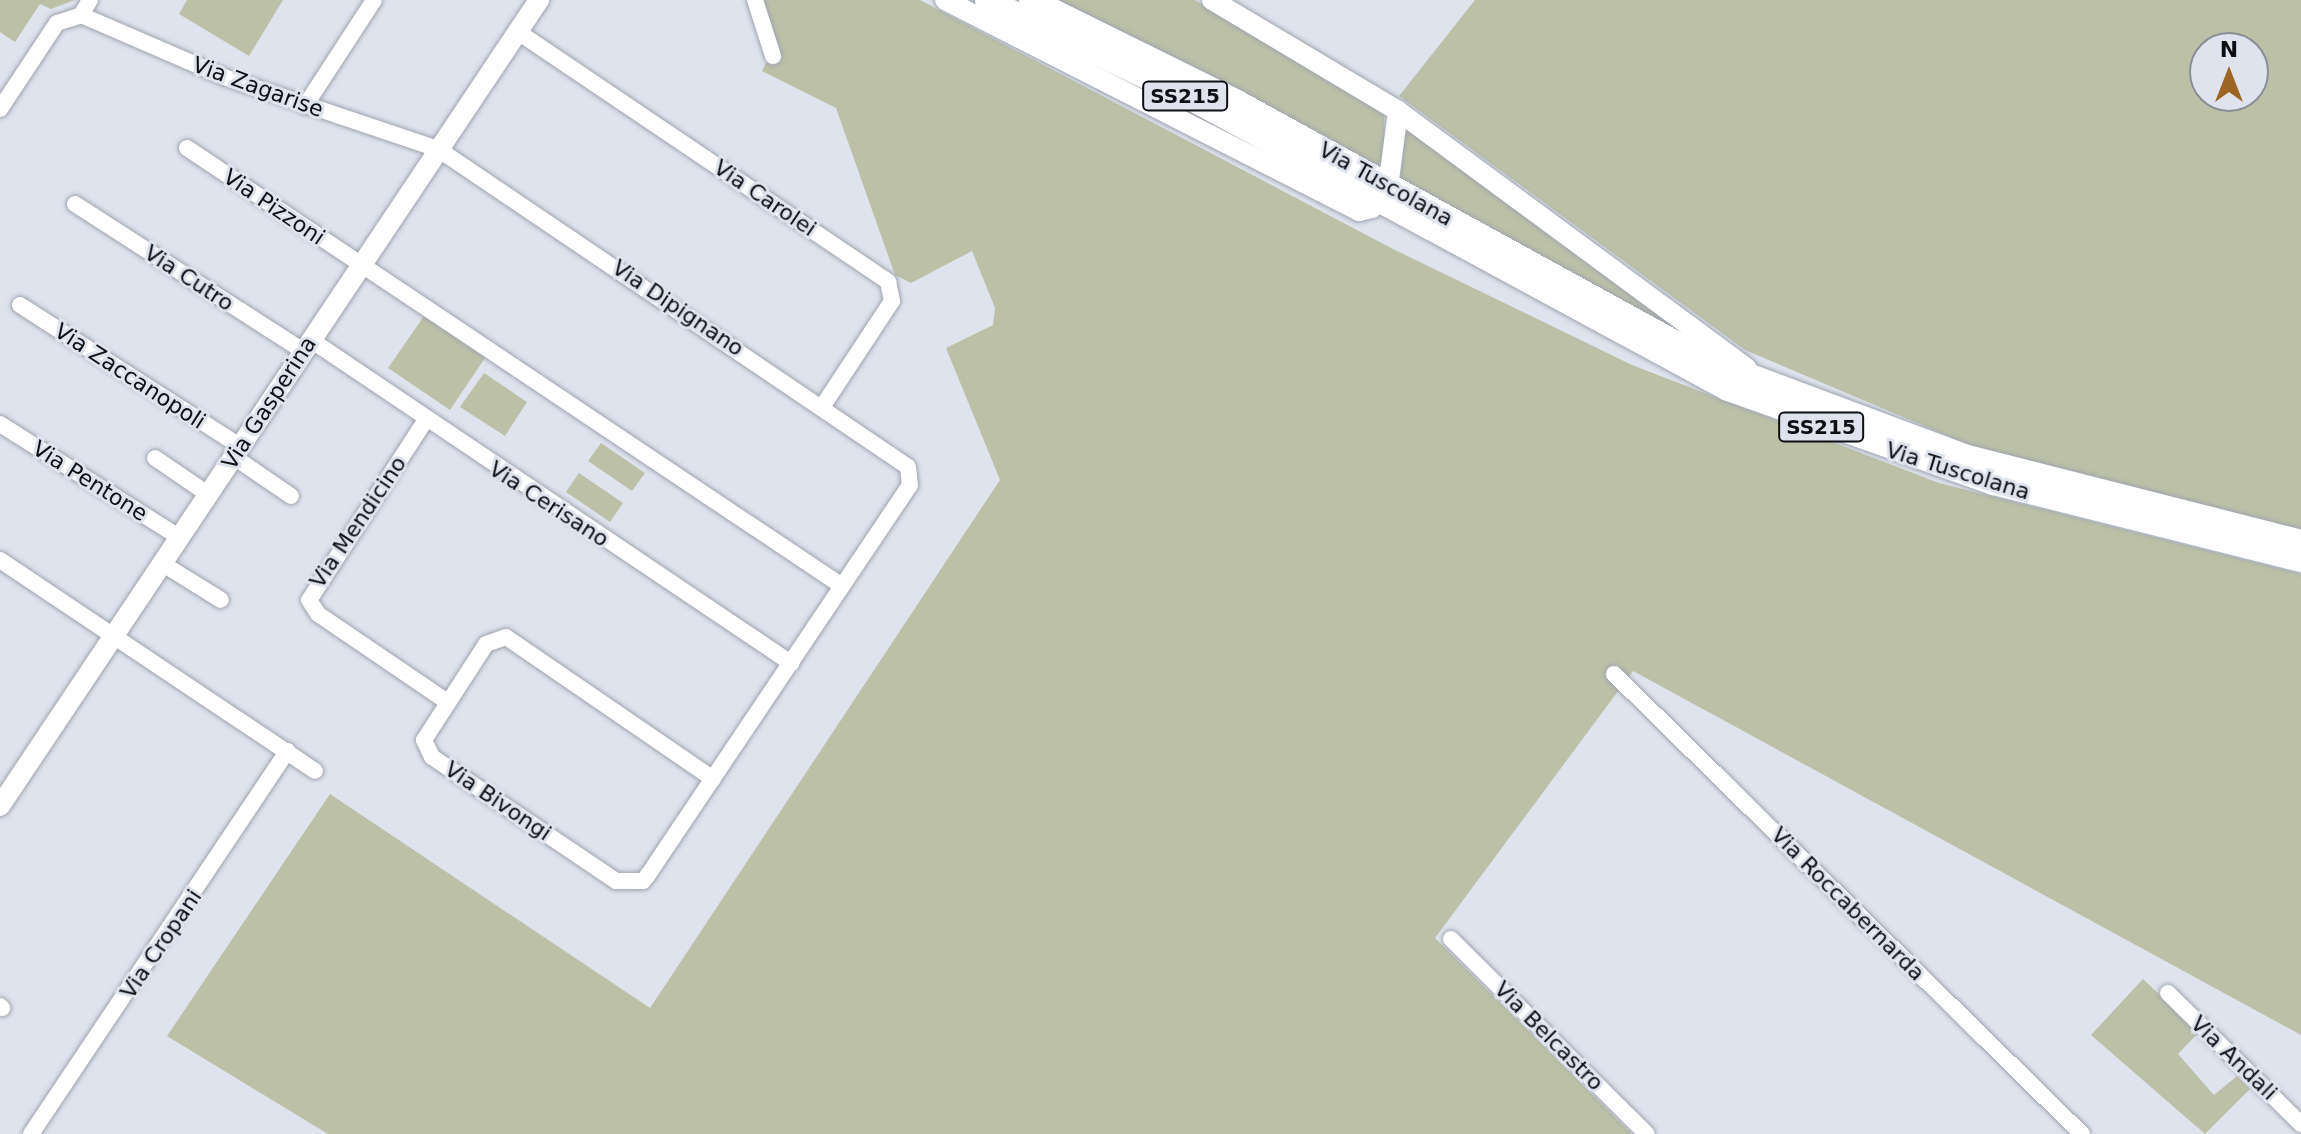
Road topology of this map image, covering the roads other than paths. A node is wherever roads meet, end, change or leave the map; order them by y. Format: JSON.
{"nodes":[{"id":1,"x":90,"y":0,"type":"edge"},
{"id":2,"x":374,"y":0,"type":"edge"},
{"id":3,"x":539,"y":0,"type":"edge"},
{"id":4,"x":755,"y":0,"type":"edge"},
{"id":5,"x":945,"y":0,"type":"edge"},
{"id":6,"x":966,"y":0,"type":"edge"},
{"id":7,"x":987,"y":0,"type":"edge"},
{"id":8,"x":1031,"y":0,"type":"edge"},
{"id":9,"x":1212,"y":0,"type":"edge"},
{"id":10,"x":81,"y":15,"type":"junction"},
{"id":11,"x":518,"y":32,"type":"junction"},
{"id":12,"x":1012,"y":33,"type":"junction"},
{"id":13,"x":773,"y":56,"type":"dead end"},
{"id":14,"x":305,"y":106,"type":"junction"},
{"id":15,"x":0,"y":109,"type":"edge"},
{"id":16,"x":1398,"y":111,"type":"junction"},
{"id":17,"x":187,"y":148,"type":"dead end"},
{"id":18,"x":438,"y":149,"type":"junction"},
{"id":19,"x":1383,"y":192,"type":"junction"},
{"id":20,"x":75,"y":204,"type":"dead end"},
{"id":21,"x":361,"y":266,"type":"junction"},
{"id":22,"x":20,"y":305,"type":"dead end"},
{"id":23,"x":307,"y":346,"type":"junction"},
{"id":24,"x":1783,"y":392,"type":"junction"},
{"id":25,"x":822,"y":407,"type":"junction"},
{"id":26,"x":425,"y":421,"type":"junction"},
{"id":27,"x":0,"y":424,"type":"edge"},
{"id":28,"x":237,"y":452,"type":"junction"},
{"id":29,"x":155,"y":458,"type":"dead end"},
{"id":30,"x":911,"y":473,"type":"joint"},
{"id":31,"x":209,"y":495,"type":"junction"},
{"id":32,"x":291,"y":496,"type":"dead end"},
{"id":33,"x":180,"y":538,"type":"junction"},
{"id":34,"x":2301,"y":542,"type":"edge"},
{"id":35,"x":0,"y":560,"type":"edge"},
{"id":36,"x":2301,"y":560,"type":"edge"},
{"id":37,"x":163,"y":564,"type":"junction"},
{"id":38,"x":842,"y":586,"type":"junction"},
{"id":39,"x":221,"y":600,"type":"dead end"},
{"id":40,"x":113,"y":635,"type":"junction"},
{"id":41,"x":791,"y":663,"type":"junction"},
{"id":42,"x":1614,"y":674,"type":"dead end"},
{"id":43,"x":446,"y":701,"type":"junction"},
{"id":44,"x":287,"y":751,"type":"junction"},
{"id":45,"x":315,"y":771,"type":"dead end"},
{"id":46,"x":713,"y":779,"type":"junction"},
{"id":47,"x":0,"y":806,"type":"edge"},
{"id":48,"x":1451,"y":939,"type":"dead end"},
{"id":49,"x":2168,"y":993,"type":"dead end"},
{"id":50,"x":2301,"y":1124,"type":"edge"},
{"id":51,"x":31,"y":1134,"type":"edge"},
{"id":52,"x":1647,"y":1134,"type":"edge"},
{"id":53,"x":2082,"y":1134,"type":"edge"}],
"edges":[{"from":1,"to":10,"type":"street"},
{"from":2,"to":14,"type":"street"},
{"from":3,"to":11,"type":"street","name":"Via Gasperina"},
{"from":4,"to":13,"type":"street"},
{"from":5,"to":12,"type":"street","name":"Via Tuscolana"},
{"from":6,"to":12,"type":"street"},
{"from":7,"to":19,"type":"main road","name":"Via Tuscolana","number":"SS215"},
{"from":8,"to":19,"type":"main road","name":"Via Tuscolana","number":"SS215"},
{"from":9,"to":16,"type":"street","name":"Via Tuscolana"},
{"from":10,"to":14,"type":"street","name":"Via Zagarise"},
{"from":10,"to":15,"type":"street"},
{"from":11,"to":18,"type":"street","name":"Via Gasperina"},
{"from":11,"to":25,"type":"street","name":"Via Carolei"},
{"from":12,"to":19,"type":"street","name":"Via Tuscolana"},
{"from":14,"to":18,"type":"street","name":"Via Zagarise"},
{"from":16,"to":19,"type":"street"},
{"from":16,"to":24,"type":"street","name":"Via Tuscolana"},
{"from":17,"to":21,"type":"street","name":"Via Pizzoni"},
{"from":18,"to":21,"type":"street","name":"Via Gasperina"},
{"from":18,"to":25,"type":"street","name":"Via Dipignano"},
{"from":19,"to":24,"type":"main road","name":"Via Tuscolana","number":"SS215"},
{"from":19,"to":36,"type":"main road","name":"Via Tuscolana","number":"SS215"},
{"from":20,"to":23,"type":"street","name":"Via Cutro"},
{"from":21,"to":23,"type":"street","name":"Via Gasperina"},
{"from":21,"to":38,"type":"street"},
{"from":22,"to":28,"type":"street","name":"Via Zaccanopoli"},
{"from":23,"to":26,"type":"street","name":"Via Cerisano"},
{"from":23,"to":28,"type":"street","name":"Via Gasperina"},
{"from":24,"to":34,"type":"main road","name":"Via Tuscolana","number":"SS215"},
{"from":25,"to":30,"type":"street","name":"Via Dipignano"},
{"from":26,"to":41,"type":"street","name":"Via Cerisano"},
{"from":26,"to":43,"type":"street","name":"Via Mendicino"},
{"from":27,"to":33,"type":"street","name":"Via Pentone"},
{"from":28,"to":31,"type":"street","name":"Via Gasperina"},
{"from":28,"to":32,"type":"street","name":"Via Zaccanopoli"},
{"from":29,"to":31,"type":"street"},
{"from":30,"to":38,"type":"street","name":"Via Bivongi"},
{"from":31,"to":33,"type":"street","name":"Via Gasperina"},
{"from":33,"to":37,"type":"street","name":"Via Gasperina"},
{"from":35,"to":40,"type":"street"},
{"from":37,"to":39,"type":"street"},
{"from":37,"to":40,"type":"street","name":"Via Gasperina"},
{"from":38,"to":41,"type":"street","name":"Via Bivongi"},
{"from":40,"to":44,"type":"street"},
{"from":40,"to":47,"type":"street","name":"Via Gasperina"},
{"from":41,"to":46,"type":"street","name":"Via Bivongi"},
{"from":42,"to":53,"type":"street","name":"Via Roccabernarda"},
{"from":43,"to":46,"type":"street","name":"Via Bivongi"},
{"from":43,"to":46,"type":"street","name":"Via Bivongi"},
{"from":44,"to":45,"type":"street"},
{"from":44,"to":51,"type":"street","name":"Via Cropani"},
{"from":48,"to":52,"type":"street","name":"Via Belcastro"},
{"from":49,"to":50,"type":"street","name":"Via Andali"}]}
